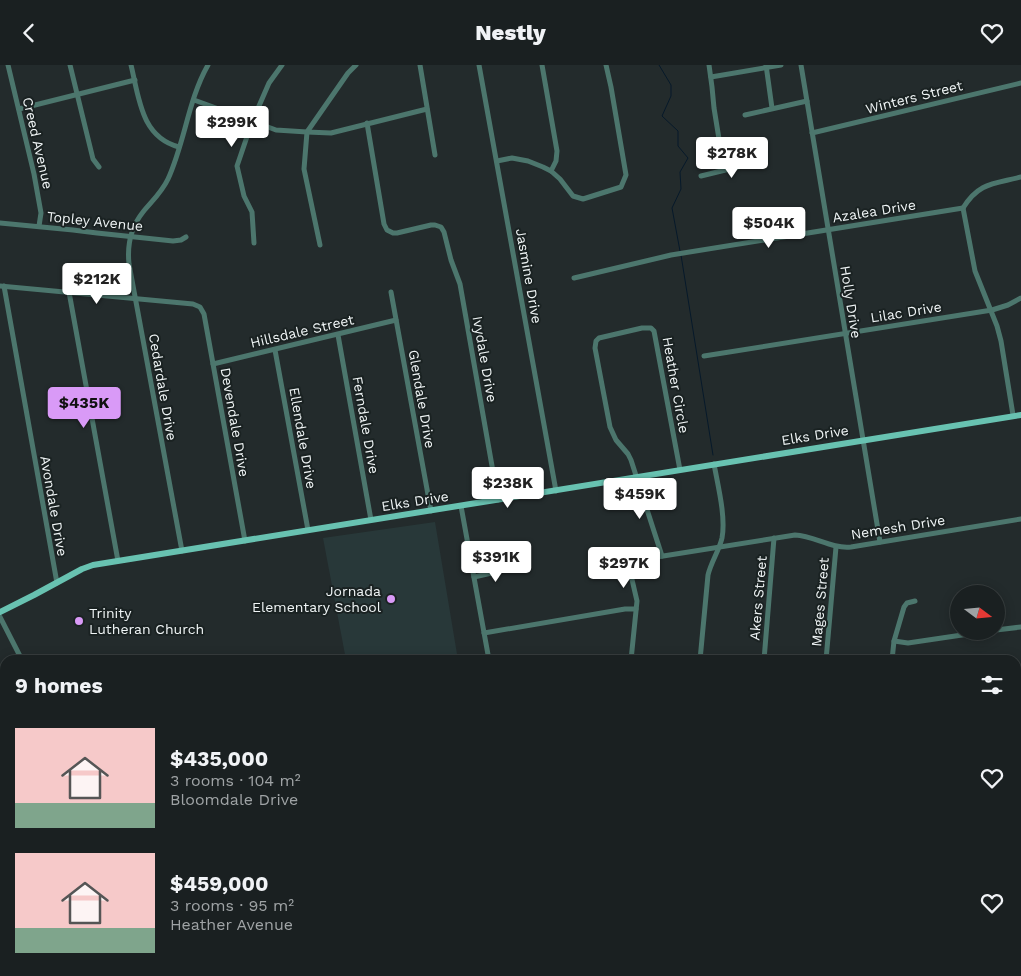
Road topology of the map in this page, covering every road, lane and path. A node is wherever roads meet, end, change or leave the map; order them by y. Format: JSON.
{"nodes":[{"id":1,"x":8,"y":65,"type":"edge"},
{"id":2,"x":70,"y":65,"type":"edge"},
{"id":3,"x":131,"y":65,"type":"edge"},
{"id":4,"x":208,"y":65,"type":"edge"},
{"id":5,"x":282,"y":65,"type":"edge"},
{"id":6,"x":356,"y":65,"type":"edge"},
{"id":7,"x":420,"y":65,"type":"edge"},
{"id":8,"x":479,"y":65,"type":"edge"},
{"id":9,"x":542,"y":65,"type":"edge"},
{"id":10,"x":606,"y":65,"type":"edge"},
{"id":11,"x":709,"y":65,"type":"edge"},
{"id":12,"x":781,"y":65,"type":"edge"},
{"id":13,"x":801,"y":65,"type":"edge"},
{"id":14,"x":766,"y":66,"type":"edge"},
{"id":15,"x":711,"y":77,"type":"junction"},
{"id":16,"x":135,"y":80,"type":"junction"},
{"id":17,"x":1021,"y":83,"type":"edge"},
{"id":18,"x":77,"y":94,"type":"junction"},
{"id":19,"x":194,"y":100,"type":"junction"},
{"id":20,"x":806,"y":101,"type":"junction"},
{"id":21,"x":772,"y":108,"type":"junction"},
{"id":22,"x":19,"y":109,"type":"junction"},
{"id":23,"x":427,"y":109,"type":"junction"},
{"id":24,"x":745,"y":115,"type":"dead end"},
{"id":25,"x":252,"y":122,"type":"junction"},
{"id":26,"x":367,"y":123,"type":"junction"},
{"id":27,"x":307,"y":132,"type":"junction"},
{"id":28,"x":812,"y":133,"type":"junction"},
{"id":29,"x":179,"y":147,"type":"junction"},
{"id":30,"x":435,"y":155,"type":"dead end"},
{"id":31,"x":497,"y":161,"type":"junction"},
{"id":32,"x":758,"y":162,"type":"dead end"},
{"id":33,"x":100,"y":167,"type":"dead end"},
{"id":34,"x":724,"y":170,"type":"junction"},
{"id":35,"x":551,"y":171,"type":"junction"},
{"id":36,"x":701,"y":177,"type":"dead end"},
{"id":37,"x":1021,"y":177,"type":"edge"},
{"id":38,"x":963,"y":208,"type":"junction"},
{"id":39,"x":0,"y":223,"type":"edge"},
{"id":40,"x":39,"y":227,"type":"junction"},
{"id":41,"x":828,"y":230,"type":"junction"},
{"id":42,"x":130,"y":237,"type":"junction"},
{"id":43,"x":186,"y":237,"type":"dead end"},
{"id":44,"x":254,"y":243,"type":"dead end"},
{"id":45,"x":320,"y":245,"type":"dead end"},
{"id":46,"x":574,"y":277,"type":"dead end"},
{"id":47,"x":2,"y":287,"type":"edge"},
{"id":48,"x":69,"y":292,"type":"junction"},
{"id":49,"x":391,"y":292,"type":"dead end"},
{"id":50,"x":136,"y":298,"type":"junction"},
{"id":51,"x":1021,"y":298,"type":"edge"},
{"id":52,"x":992,"y":310,"type":"junction"},
{"id":53,"x":396,"y":320,"type":"junction"},
{"id":54,"x":845,"y":334,"type":"junction"},
{"id":55,"x":338,"y":335,"type":"junction"},
{"id":56,"x":275,"y":350,"type":"junction"},
{"id":57,"x":704,"y":356,"type":"dead end"},
{"id":58,"x":213,"y":364,"type":"junction"},
{"id":59,"x":1013,"y":415,"type":"junction"},
{"id":60,"x":1021,"y":415,"type":"edge"},
{"id":61,"x":862,"y":440,"type":"junction"},
{"id":62,"x":714,"y":464,"type":"junction"},
{"id":63,"x":680,"y":470,"type":"junction"},
{"id":64,"x":637,"y":477,"type":"junction"},
{"id":65,"x":556,"y":491,"type":"junction"},
{"id":66,"x":498,"y":500,"type":"junction"},
{"id":67,"x":461,"y":506,"type":"junction"},
{"id":68,"x":430,"y":511,"type":"junction"},
{"id":69,"x":1021,"y":519,"type":"edge"},
{"id":70,"x":371,"y":520,"type":"junction"},
{"id":71,"x":308,"y":530,"type":"junction"},
{"id":72,"x":774,"y":538,"type":"junction"},
{"id":73,"x":245,"y":541,"type":"junction"},
{"id":74,"x":880,"y":542,"type":"junction"},
{"id":75,"x":719,"y":547,"type":"junction"},
{"id":76,"x":836,"y":547,"type":"junction"},
{"id":77,"x":182,"y":551,"type":"junction"},
{"id":78,"x":662,"y":556,"type":"junction"},
{"id":79,"x":118,"y":561,"type":"junction"},
{"id":80,"x":504,"y":566,"type":"dead end"},
{"id":81,"x":474,"y":577,"type":"junction"},
{"id":82,"x":57,"y":583,"type":"junction"},
{"id":83,"x":915,"y":601,"type":"dead end"},
{"id":84,"x":636,"y":609,"type":"junction"},
{"id":85,"x":0,"y":612,"type":"edge"},
{"id":86,"x":0,"y":617,"type":"edge"},
{"id":87,"x":1021,"y":627,"type":"edge"},
{"id":88,"x":1005,"y":629,"type":"edge"},
{"id":89,"x":484,"y":633,"type":"junction"},
{"id":90,"x":950,"y":637,"type":"edge"},
{"id":91,"x":894,"y":641,"type":"junction"},
{"id":92,"x":19,"y":655,"type":"edge"},
{"id":93,"x":488,"y":655,"type":"edge"},
{"id":94,"x":631,"y":655,"type":"edge"},
{"id":95,"x":700,"y":655,"type":"edge"},
{"id":96,"x":764,"y":655,"type":"edge"},
{"id":97,"x":826,"y":655,"type":"edge"},
{"id":98,"x":893,"y":655,"type":"edge"}],
"edges":[{"from":1,"to":22,"type":"street","name":"Creed Avenue"},
{"from":2,"to":18,"type":"street"},
{"from":3,"to":16,"type":"street"},
{"from":4,"to":19,"type":"street","name":"Cedardale Drive"},
{"from":5,"to":25,"type":"street"},
{"from":6,"to":27,"type":"street"},
{"from":7,"to":23,"type":"street"},
{"from":8,"to":31,"type":"street","name":"Jasmine Drive"},
{"from":9,"to":35,"type":"street"},
{"from":10,"to":35,"type":"street"},
{"from":11,"to":15,"type":"street"},
{"from":12,"to":14,"type":"street"},
{"from":13,"to":20,"type":"street","name":"Holly Drive"},
{"from":14,"to":15,"type":"street"},
{"from":14,"to":21,"type":"street"},
{"from":15,"to":34,"type":"street"},
{"from":16,"to":18,"type":"street"},
{"from":16,"to":29,"type":"street"},
{"from":17,"to":28,"type":"street","name":"Winters Street"},
{"from":18,"to":22,"type":"street"},
{"from":18,"to":33,"type":"street"},
{"from":19,"to":25,"type":"street"},
{"from":19,"to":29,"type":"street","name":"Cedardale Drive"},
{"from":20,"to":21,"type":"street"},
{"from":20,"to":28,"type":"street","name":"Holly Drive"},
{"from":21,"to":24,"type":"street"},
{"from":22,"to":40,"type":"street","name":"Creed Avenue"},
{"from":23,"to":26,"type":"street"},
{"from":23,"to":30,"type":"street"},
{"from":25,"to":27,"type":"street"},
{"from":25,"to":44,"type":"street"},
{"from":26,"to":27,"type":"street"},
{"from":26,"to":66,"type":"street","name":"Ivydale Drive"},
{"from":27,"to":45,"type":"street"},
{"from":28,"to":41,"type":"street","name":"Holly Drive"},
{"from":29,"to":42,"type":"street","name":"Cedardale Drive"},
{"from":31,"to":35,"type":"street"},
{"from":31,"to":65,"type":"street","name":"Jasmine Drive"},
{"from":32,"to":34,"type":"street"},
{"from":34,"to":36,"type":"street"},
{"from":37,"to":38,"type":"street"},
{"from":38,"to":41,"type":"street","name":"Azalea Drive"},
{"from":38,"to":52,"type":"street"},
{"from":39,"to":40,"type":"street","name":"Topley Avenue"},
{"from":40,"to":42,"type":"street","name":"Topley Avenue"},
{"from":41,"to":46,"type":"street","name":"Azalea Drive"},
{"from":41,"to":54,"type":"street","name":"Holly Drive"},
{"from":42,"to":43,"type":"street","name":"Topley Avenue"},
{"from":42,"to":50,"type":"street","name":"Cedardale Drive"},
{"from":47,"to":48,"type":"street"},
{"from":47,"to":82,"type":"street","name":"Avondale Drive"},
{"from":48,"to":50,"type":"street"},
{"from":48,"to":79,"type":"street"},
{"from":49,"to":53,"type":"street","name":"Glendale Drive"},
{"from":50,"to":58,"type":"street","name":"Devendale Drive"},
{"from":50,"to":77,"type":"street","name":"Cedardale Drive"},
{"from":51,"to":52,"type":"street","name":"Lilac Drive"},
{"from":52,"to":54,"type":"street","name":"Lilac Drive"},
{"from":52,"to":59,"type":"street"},
{"from":53,"to":55,"type":"street","name":"Hillsdale Street"},
{"from":53,"to":68,"type":"street","name":"Glendale Drive"},
{"from":54,"to":57,"type":"street","name":"Lilac Drive"},
{"from":54,"to":61,"type":"street","name":"Holly Drive"},
{"from":55,"to":56,"type":"street","name":"Hillsdale Street"},
{"from":55,"to":70,"type":"street","name":"Ferndale Drive"},
{"from":56,"to":58,"type":"street","name":"Hillsdale Street"},
{"from":56,"to":71,"type":"street","name":"Ellendale Drive"},
{"from":58,"to":73,"type":"street","name":"Devendale Drive"},
{"from":59,"to":60,"type":"main road","name":"Elks Drive"},
{"from":59,"to":61,"type":"main road","name":"Elks Drive"},
{"from":61,"to":62,"type":"main road","name":"Elks Drive"},
{"from":61,"to":74,"type":"street","name":"Holly Drive"},
{"from":62,"to":63,"type":"main road","name":"Elks Drive"},
{"from":62,"to":75,"type":"street"},
{"from":63,"to":64,"type":"main road","name":"Elks Drive"},
{"from":63,"to":64,"type":"street","name":"Heather Circle"},
{"from":64,"to":65,"type":"main road","name":"Elks Drive"},
{"from":64,"to":78,"type":"street"},
{"from":65,"to":66,"type":"main road","name":"Elks Drive"},
{"from":66,"to":67,"type":"main road","name":"Elks Drive"},
{"from":67,"to":68,"type":"main road","name":"Elks Drive"},
{"from":67,"to":81,"type":"street"},
{"from":68,"to":70,"type":"main road","name":"Elks Drive"},
{"from":69,"to":74,"type":"street","name":"Nemesh Drive"},
{"from":70,"to":71,"type":"main road","name":"Elks Drive"},
{"from":71,"to":73,"type":"main road","name":"Elks Drive"},
{"from":72,"to":75,"type":"street","name":"Nemesh Drive"},
{"from":72,"to":76,"type":"street","name":"Nemesh Drive"},
{"from":72,"to":96,"type":"street","name":"Akers Street"},
{"from":73,"to":77,"type":"main road","name":"Elks Drive"},
{"from":74,"to":76,"type":"street","name":"Nemesh Drive"},
{"from":75,"to":78,"type":"street","name":"Nemesh Drive"},
{"from":75,"to":95,"type":"street"},
{"from":76,"to":97,"type":"street","name":"Mages Street"},
{"from":77,"to":79,"type":"main road","name":"Elks Drive"},
{"from":78,"to":84,"type":"street","name":"Nemesh Drive"},
{"from":79,"to":82,"type":"main road","name":"Elks Drive"},
{"from":80,"to":81,"type":"street"},
{"from":81,"to":89,"type":"street"},
{"from":82,"to":85,"type":"main road","name":"Elks Drive"},
{"from":83,"to":91,"type":"street"},
{"from":84,"to":89,"type":"street"},
{"from":84,"to":94,"type":"street"},
{"from":86,"to":92,"type":"street"},
{"from":87,"to":88,"type":"street"},
{"from":89,"to":93,"type":"street"},
{"from":90,"to":91,"type":"street"},
{"from":91,"to":98,"type":"street"}]}
